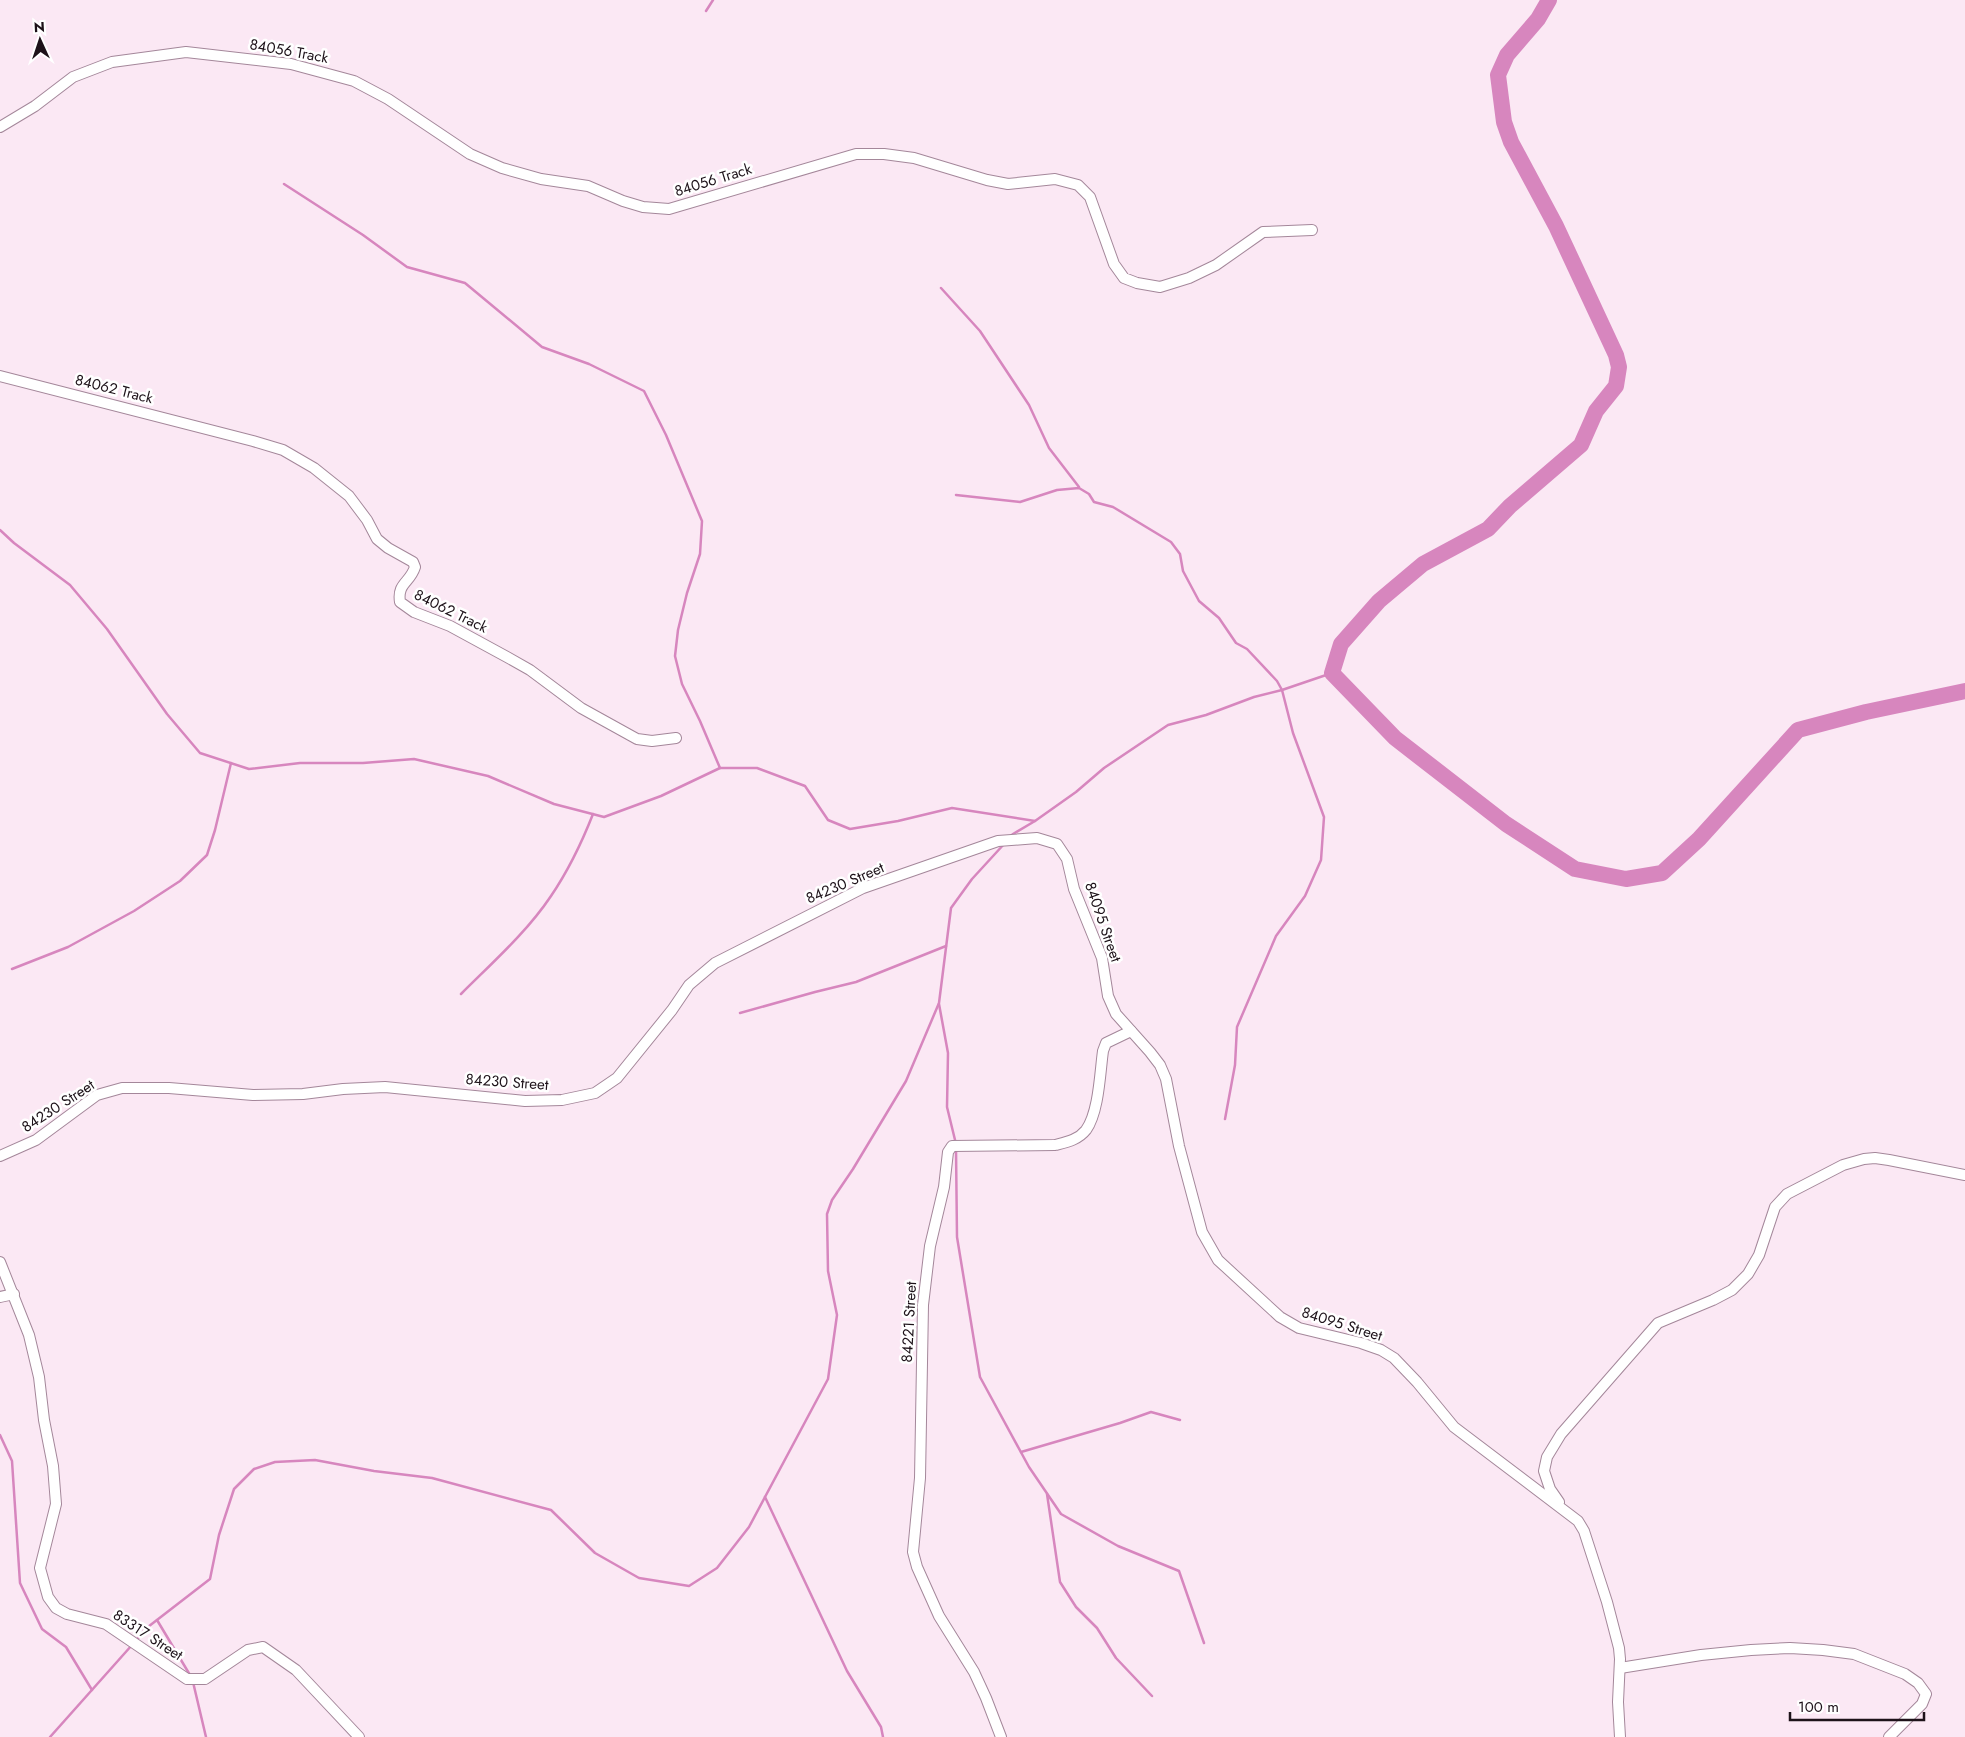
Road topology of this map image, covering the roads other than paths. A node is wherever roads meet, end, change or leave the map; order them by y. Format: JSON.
{"nodes":[{"id":1,"x":0,"y":127,"type":"edge"},
{"id":2,"x":1312,"y":230,"type":"dead end"},
{"id":3,"x":0,"y":376,"type":"edge"},
{"id":4,"x":676,"y":738,"type":"dead end"},
{"id":5,"x":1037,"y":838,"type":"joint"},
{"id":6,"x":1131,"y":1031,"type":"junction"},
{"id":7,"x":0,"y":1156,"type":"edge"},
{"id":8,"x":1965,"y":1175,"type":"edge"},
{"id":9,"x":0,"y":1262,"type":"edge"},
{"id":10,"x":14,"y":1294,"type":"junction"},
{"id":11,"x":0,"y":1297,"type":"edge"},
{"id":12,"x":1562,"y":1507,"type":"junction"},
{"id":13,"x":1620,"y":1668,"type":"junction"},
{"id":14,"x":359,"y":1737,"type":"edge"},
{"id":15,"x":1001,"y":1737,"type":"edge"},
{"id":16,"x":1620,"y":1737,"type":"edge"},
{"id":17,"x":1889,"y":1737,"type":"edge"}],
"edges":[{"from":1,"to":2,"type":"street","name":"84056 Track"},
{"from":3,"to":4,"type":"street","name":"84062 Track"},
{"from":5,"to":6,"type":"street","name":"84095 Street"},
{"from":5,"to":7,"type":"street","name":"84230 Street"},
{"from":6,"to":12,"type":"street","name":"84095 Street"},
{"from":6,"to":15,"type":"street","name":"84221 Street"},
{"from":8,"to":12,"type":"street"},
{"from":9,"to":10,"type":"street","name":"83317 Street"},
{"from":10,"to":11,"type":"street"},
{"from":10,"to":14,"type":"street","name":"83317 Street"},
{"from":12,"to":13,"type":"street","name":"84095 Street"},
{"from":13,"to":16,"type":"street","name":"84095 Street"},
{"from":13,"to":17,"type":"street"}]}
